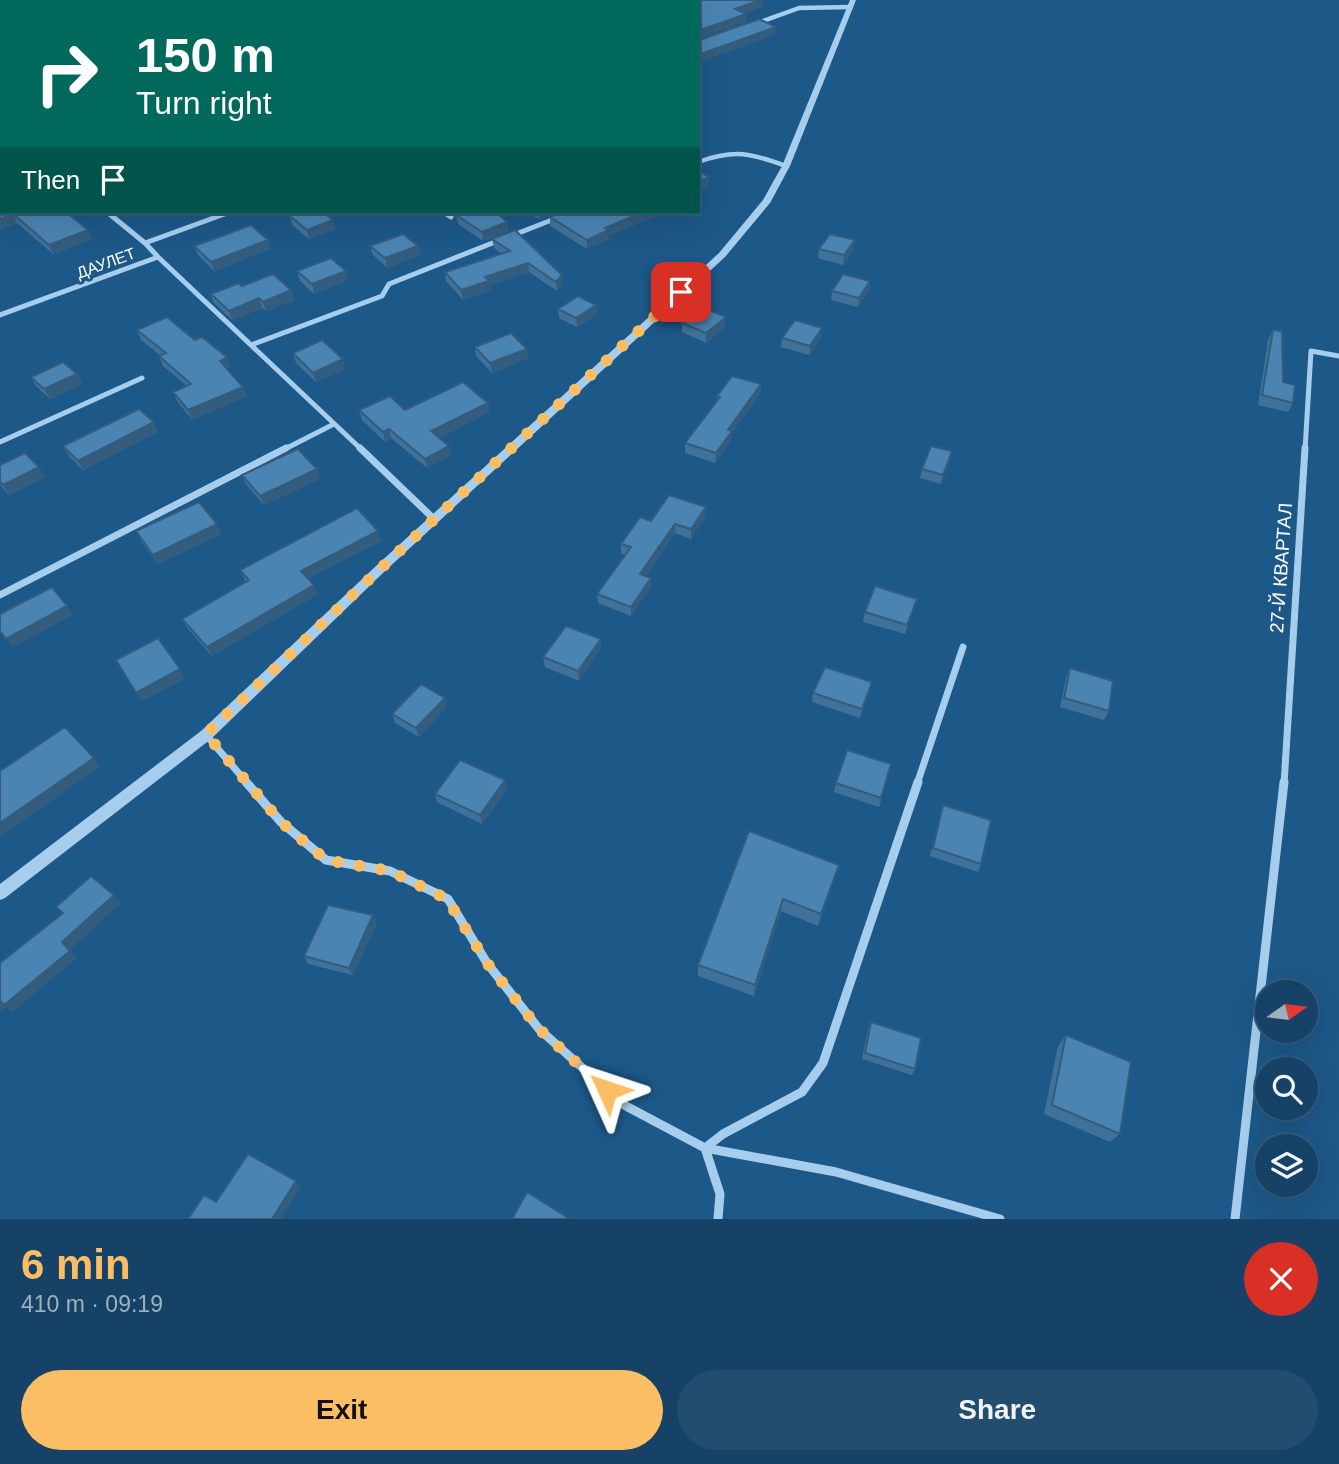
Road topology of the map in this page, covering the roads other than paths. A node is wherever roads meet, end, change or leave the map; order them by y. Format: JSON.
{"nodes":[{"id":1,"x":790,"y":0,"type":"edge"},
{"id":2,"x":852,"y":4,"type":"edge"},
{"id":3,"x":799,"y":8,"type":"junction"},
{"id":4,"x":749,"y":26,"type":"edge"},
{"id":5,"x":700,"y":161,"type":"edge"},
{"id":6,"x":786,"y":166,"type":"junction"},
{"id":7,"x":109,"y":214,"type":"edge"},
{"id":8,"x":225,"y":214,"type":"edge"},
{"id":9,"x":446,"y":214,"type":"edge"},
{"id":10,"x":567,"y":214,"type":"edge"},
{"id":11,"x":451,"y":217,"type":"dead end"},
{"id":12,"x":145,"y":243,"type":"junction"},
{"id":13,"x":158,"y":257,"type":"junction"},
{"id":14,"x":0,"y":315,"type":"edge"},
{"id":15,"x":251,"y":345,"type":"junction"},
{"id":16,"x":1339,"y":356,"type":"edge"},
{"id":17,"x":142,"y":378,"type":"dead end"},
{"id":18,"x":334,"y":424,"type":"junction"},
{"id":19,"x":0,"y":442,"type":"edge"},
{"id":20,"x":434,"y":519,"type":"junction"},
{"id":21,"x":0,"y":595,"type":"edge"},
{"id":22,"x":963,"y":647,"type":"dead end"},
{"id":23,"x":206,"y":734,"type":"junction"},
{"id":24,"x":0,"y":893,"type":"edge"},
{"id":25,"x":705,"y":1148,"type":"junction"},
{"id":26,"x":718,"y":1219,"type":"edge"},
{"id":27,"x":1000,"y":1219,"type":"edge"},
{"id":28,"x":1235,"y":1219,"type":"edge"}],
"edges":[{"from":1,"to":3,"type":"street"},
{"from":2,"to":3,"type":"street"},
{"from":2,"to":6,"type":"street"},
{"from":3,"to":4,"type":"street"},
{"from":5,"to":6,"type":"street"},
{"from":6,"to":20,"type":"street"},
{"from":7,"to":12,"type":"street"},
{"from":8,"to":12,"type":"street","name":"ДАУЛЕТ"},
{"from":9,"to":11,"type":"street"},
{"from":10,"to":15,"type":"street"},
{"from":12,"to":13,"type":"street","name":"ДАУЛЕТ"},
{"from":13,"to":14,"type":"street","name":"ДАУЛЕТ"},
{"from":13,"to":15,"type":"street"},
{"from":15,"to":18,"type":"street"},
{"from":16,"to":28,"type":"street","name":"27-Й КВАРТАЛ"},
{"from":17,"to":19,"type":"street"},
{"from":18,"to":20,"type":"street"},
{"from":18,"to":21,"type":"street"},
{"from":20,"to":23,"type":"street"},
{"from":22,"to":25,"type":"street"},
{"from":23,"to":24,"type":"street"},
{"from":23,"to":25,"type":"street"},
{"from":25,"to":26,"type":"street"},
{"from":25,"to":27,"type":"street"}]}
